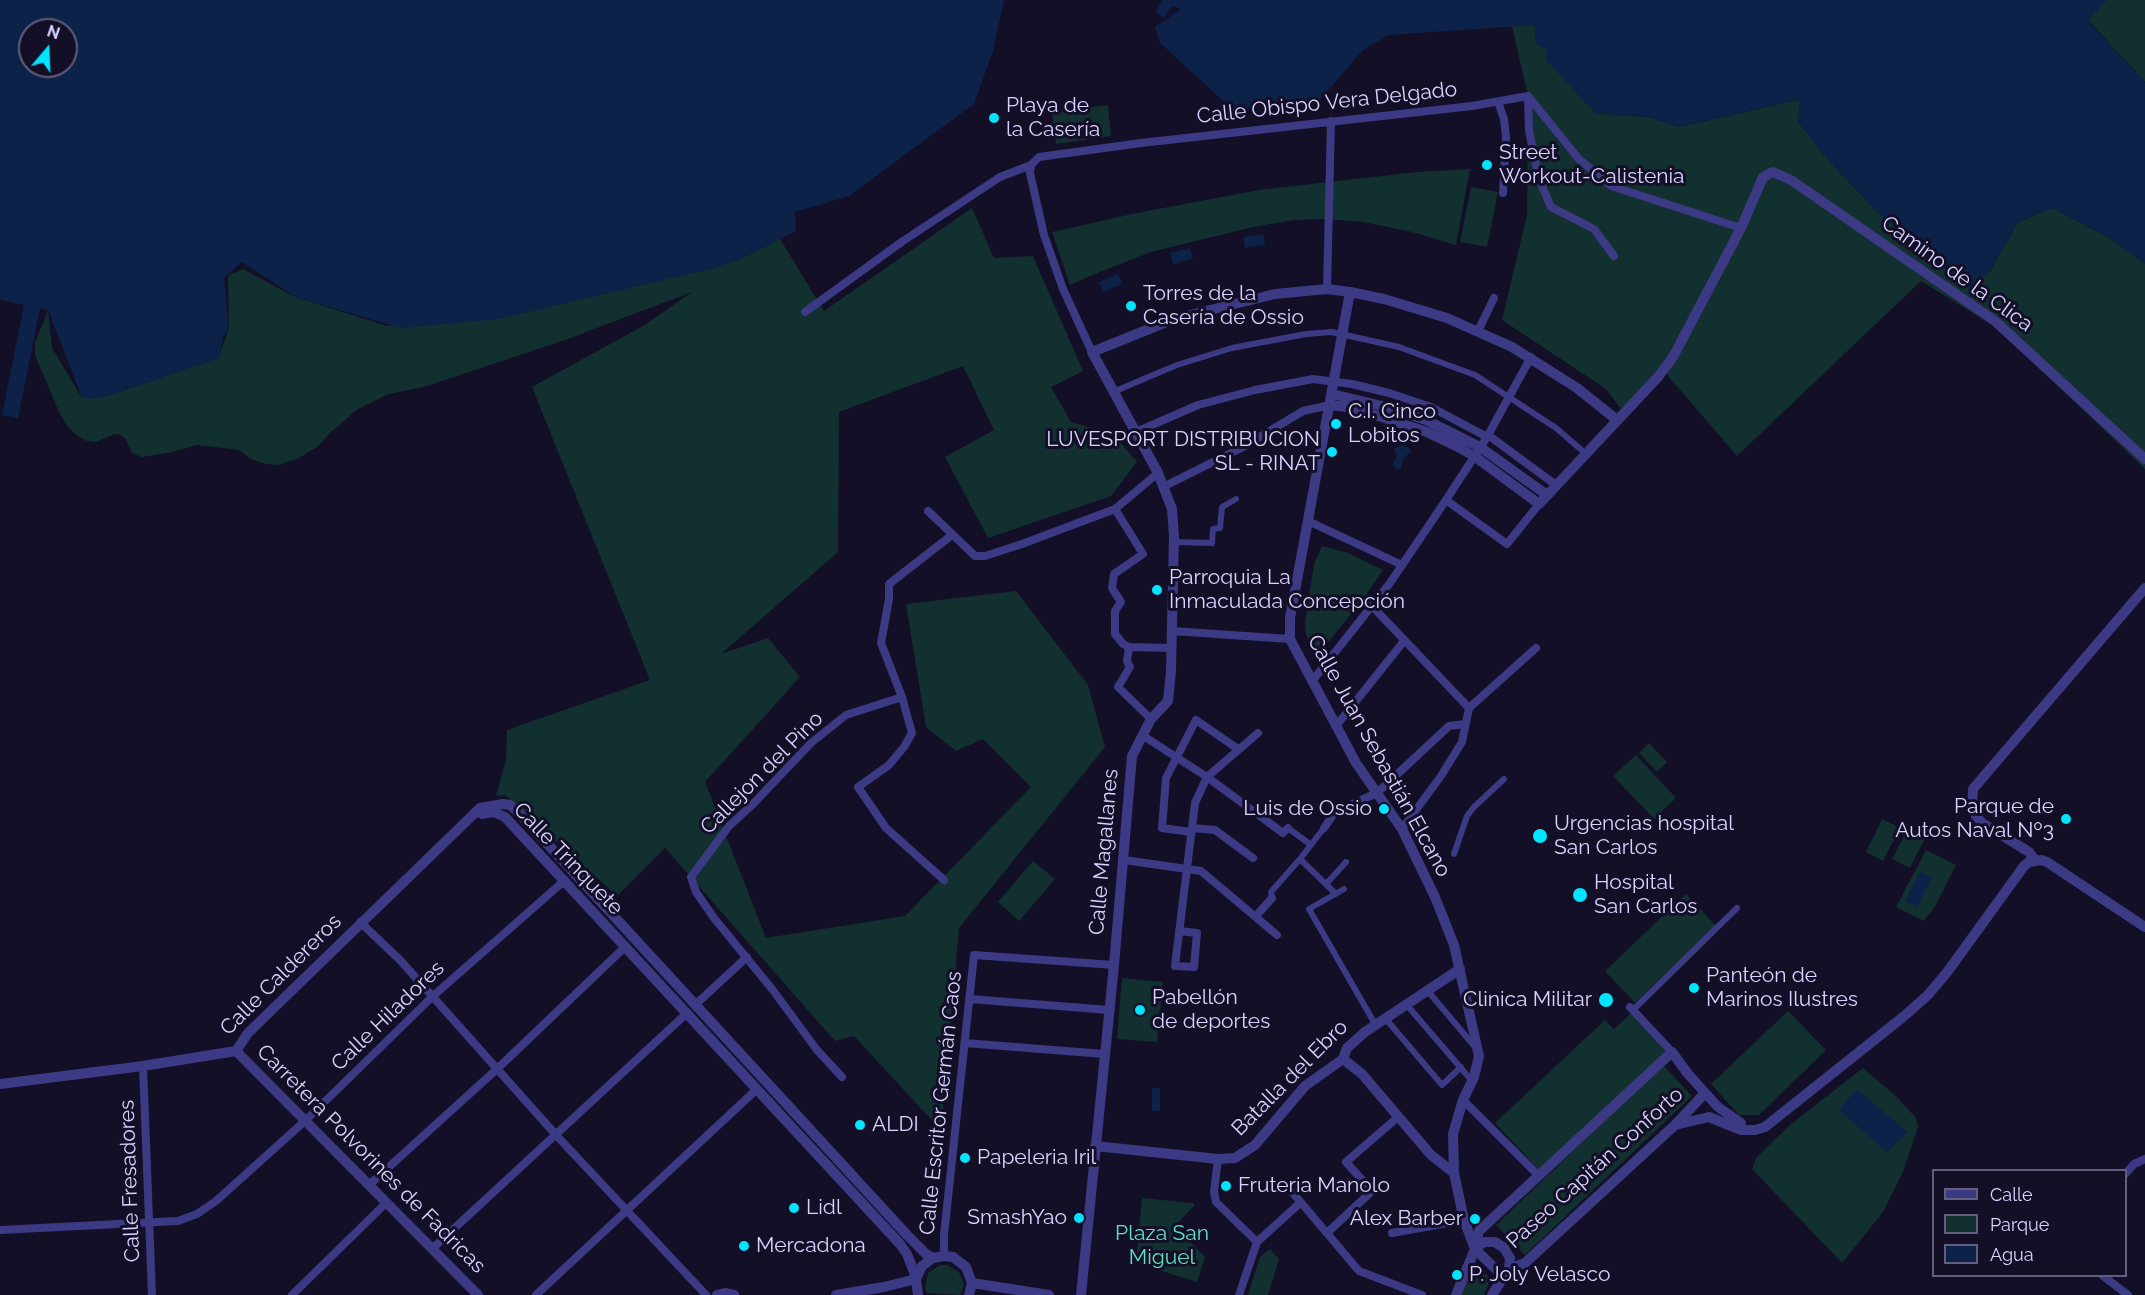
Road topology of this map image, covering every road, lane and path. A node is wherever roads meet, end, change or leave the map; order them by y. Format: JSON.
{"nodes":[{"id":1,"x":1528,"y":96,"type":"junction"},
{"id":2,"x":1498,"y":102,"type":"junction"},
{"id":3,"x":1331,"y":121,"type":"junction"},
{"id":4,"x":1031,"y":165,"type":"junction"},
{"id":5,"x":1503,"y":193,"type":"dead end"},
{"id":6,"x":1741,"y":228,"type":"junction"},
{"id":7,"x":1614,"y":256,"type":"dead end"},
{"id":8,"x":1327,"y":289,"type":"junction"},
{"id":9,"x":1350,"y":292,"type":"junction"},
{"id":10,"x":1494,"y":298,"type":"dead end"},
{"id":11,"x":805,"y":312,"type":"dead end"},
{"id":12,"x":1478,"y":332,"type":"junction"},
{"id":13,"x":1343,"y":335,"type":"junction"},
{"id":14,"x":1092,"y":352,"type":"junction"},
{"id":15,"x":1531,"y":357,"type":"junction"},
{"id":16,"x":1335,"y":381,"type":"junction"},
{"id":17,"x":1113,"y":392,"type":"junction"},
{"id":18,"x":1331,"y":399,"type":"junction"},
{"id":19,"x":1508,"y":399,"type":"junction"},
{"id":20,"x":1617,"y":420,"type":"junction"},
{"id":21,"x":1136,"y":432,"type":"junction"},
{"id":22,"x":1487,"y":436,"type":"junction"},
{"id":23,"x":1477,"y":452,"type":"junction"},
{"id":24,"x":1585,"y":453,"type":"junction"},
{"id":25,"x":2145,"y":459,"type":"edge"},
{"id":26,"x":1158,"y":473,"type":"junction"},
{"id":27,"x":1556,"y":485,"type":"junction"},
{"id":28,"x":1163,"y":487,"type":"junction"},
{"id":29,"x":1236,"y":499,"type":"dead end"},
{"id":30,"x":1446,"y":500,"type":"junction"},
{"id":31,"x":1543,"y":500,"type":"junction"},
{"id":32,"x":1114,"y":509,"type":"junction"},
{"id":33,"x":928,"y":511,"type":"dead end"},
{"id":34,"x":1308,"y":520,"type":"junction"},
{"id":35,"x":952,"y":535,"type":"junction"},
{"id":36,"x":1174,"y":542,"type":"junction"},
{"id":37,"x":1402,"y":565,"type":"junction"},
{"id":38,"x":2145,"y":588,"type":"edge"},
{"id":39,"x":1372,"y":606,"type":"junction"},
{"id":40,"x":1172,"y":631,"type":"junction"},
{"id":41,"x":1290,"y":639,"type":"junction"},
{"id":42,"x":1404,"y":641,"type":"junction"},
{"id":43,"x":1129,"y":647,"type":"junction"},
{"id":44,"x":1172,"y":648,"type":"junction"},
{"id":45,"x":1536,"y":648,"type":"dead end"},
{"id":46,"x":1313,"y":680,"type":"junction"},
{"id":47,"x":902,"y":697,"type":"junction"},
{"id":48,"x":1469,"y":708,"type":"junction"},
{"id":49,"x":1151,"y":719,"type":"junction"},
{"id":50,"x":1465,"y":724,"type":"junction"},
{"id":51,"x":1336,"y":726,"type":"junction"},
{"id":52,"x":1258,"y":733,"type":"dead end"},
{"id":53,"x":1142,"y":735,"type":"junction"},
{"id":54,"x":1239,"y":749,"type":"junction"},
{"id":55,"x":1176,"y":757,"type":"junction"},
{"id":56,"x":1207,"y":777,"type":"junction"},
{"id":57,"x":1504,"y":779,"type":"dead end"},
{"id":58,"x":1377,"y":793,"type":"junction"},
{"id":59,"x":476,"y":814,"type":"junction"},
{"id":60,"x":1324,"y":828,"type":"joint"},
{"id":61,"x":1402,"y":829,"type":"junction"},
{"id":62,"x":1192,"y":830,"type":"junction"},
{"id":63,"x":1286,"y":830,"type":"joint"},
{"id":64,"x":1311,"y":845,"type":"junction"},
{"id":65,"x":1454,"y":854,"type":"dead end"},
{"id":66,"x":1254,"y":858,"type":"dead end"},
{"id":67,"x":1300,"y":859,"type":"junction"},
{"id":68,"x":1124,"y":860,"type":"junction"},
{"id":69,"x":1346,"y":861,"type":"dead end"},
{"id":70,"x":2032,"y":861,"type":"junction"},
{"id":71,"x":1186,"y":868,"type":"junction"},
{"id":72,"x":944,"y":880,"type":"dead end"},
{"id":73,"x":564,"y":881,"type":"junction"},
{"id":74,"x":1326,"y":884,"type":"junction"},
{"id":75,"x":1344,"y":889,"type":"dead end"},
{"id":76,"x":1336,"y":894,"type":"junction"},
{"id":77,"x":1272,"y":898,"type":"joint"},
{"id":78,"x":1737,"y":908,"type":"dead end"},
{"id":79,"x":1256,"y":916,"type":"junction"},
{"id":80,"x":360,"y":922,"type":"junction"},
{"id":81,"x":2145,"y":927,"type":"edge"},
{"id":82,"x":1179,"y":931,"type":"junction"},
{"id":83,"x":1277,"y":935,"type":"dead end"},
{"id":84,"x":625,"y":947,"type":"junction"},
{"id":85,"x":747,"y":957,"type":"junction"},
{"id":86,"x":1114,"y":965,"type":"junction"},
{"id":87,"x":1461,"y":969,"type":"junction"},
{"id":88,"x":1427,"y":990,"type":"junction"},
{"id":89,"x":433,"y":996,"type":"junction"},
{"id":90,"x":970,"y":999,"type":"junction"},
{"id":91,"x":1406,"y":1004,"type":"junction"},
{"id":92,"x":695,"y":1005,"type":"junction"},
{"id":93,"x":1631,"y":1009,"type":"joint"},
{"id":94,"x":1109,"y":1010,"type":"junction"},
{"id":95,"x":686,"y":1014,"type":"junction"},
{"id":96,"x":1385,"y":1018,"type":"junction"},
{"id":97,"x":1375,"y":1024,"type":"junction"},
{"id":98,"x":965,"y":1043,"type":"junction"},
{"id":99,"x":1478,"y":1050,"type":"junction"},
{"id":100,"x":236,"y":1051,"type":"junction"},
{"id":101,"x":1672,"y":1052,"type":"junction"},
{"id":102,"x":1104,"y":1054,"type":"junction"},
{"id":103,"x":1343,"y":1059,"type":"junction"},
{"id":104,"x":143,"y":1066,"type":"junction"},
{"id":105,"x":1461,"y":1067,"type":"junction"},
{"id":106,"x":497,"y":1069,"type":"junction"},
{"id":107,"x":842,"y":1077,"type":"dead end"},
{"id":108,"x":1472,"y":1082,"type":"junction"},
{"id":109,"x":0,"y":1084,"type":"edge"},
{"id":110,"x":757,"y":1089,"type":"junction"},
{"id":111,"x":1705,"y":1094,"type":"junction"},
{"id":112,"x":1463,"y":1100,"type":"junction"},
{"id":113,"x":1398,"y":1117,"type":"junction"},
{"id":114,"x":306,"y":1120,"type":"junction"},
{"id":115,"x":1675,"y":1125,"type":"junction"},
{"id":116,"x":1765,"y":1127,"type":"junction"},
{"id":117,"x":556,"y":1135,"type":"junction"},
{"id":118,"x":1095,"y":1146,"type":"junction"},
{"id":119,"x":1218,"y":1159,"type":"junction"},
{"id":120,"x":2145,"y":1159,"type":"edge"},
{"id":121,"x":2127,"y":1172,"type":"edge"},
{"id":122,"x":1454,"y":1173,"type":"junction"},
{"id":123,"x":1539,"y":1176,"type":"junction"},
{"id":124,"x":369,"y":1185,"type":"junction"},
{"id":125,"x":1287,"y":1186,"type":"dead end"},
{"id":126,"x":386,"y":1203,"type":"junction"},
{"id":127,"x":1300,"y":1203,"type":"junction"},
{"id":128,"x":627,"y":1211,"type":"junction"},
{"id":129,"x":1464,"y":1220,"type":"junction"},
{"id":130,"x":150,"y":1222,"type":"junction"},
{"id":131,"x":0,"y":1230,"type":"edge"},
{"id":132,"x":1326,"y":1233,"type":"junction"},
{"id":133,"x":1392,"y":1233,"type":"dead end"},
{"id":134,"x":1257,"y":1242,"type":"junction"},
{"id":135,"x":432,"y":1249,"type":"junction"},
{"id":136,"x":1475,"y":1249,"type":"junction"},
{"id":137,"x":944,"y":1256,"type":"junction"},
{"id":138,"x":933,"y":1258,"type":"junction"},
{"id":139,"x":1506,"y":1273,"type":"junction"},
{"id":140,"x":2106,"y":1277,"type":"edge"},
{"id":141,"x":916,"y":1278,"type":"junction"},
{"id":142,"x":972,"y":1283,"type":"junction"},
{"id":143,"x":1402,"y":1292,"type":"edge"},
{"id":144,"x":152,"y":1295,"type":"edge"},
{"id":145,"x":292,"y":1295,"type":"edge"},
{"id":146,"x":478,"y":1295,"type":"edge"},
{"id":147,"x":536,"y":1295,"type":"edge"},
{"id":148,"x":706,"y":1295,"type":"edge"},
{"id":149,"x":717,"y":1295,"type":"edge"},
{"id":150,"x":735,"y":1295,"type":"edge"},
{"id":151,"x":837,"y":1295,"type":"edge"},
{"id":152,"x":918,"y":1295,"type":"edge"},
{"id":153,"x":969,"y":1295,"type":"edge"},
{"id":154,"x":1049,"y":1295,"type":"edge"},
{"id":155,"x":1081,"y":1295,"type":"edge"},
{"id":156,"x":1239,"y":1295,"type":"edge"},
{"id":157,"x":1422,"y":1295,"type":"edge"},
{"id":158,"x":1456,"y":1295,"type":"edge"},
{"id":159,"x":1492,"y":1295,"type":"edge"},
{"id":160,"x":2128,"y":1295,"type":"edge"}],
"edges":[{"from":1,"to":2,"type":"street","name":"Calle Obispo Vera Delgado"},
{"from":1,"to":6,"type":"street"},
{"from":1,"to":7,"type":"street"},
{"from":2,"to":3,"type":"street","name":"Calle Obispo Vera Delgado"},
{"from":2,"to":5,"type":"street"},
{"from":3,"to":4,"type":"street","name":"Calle Obispo Vera Delgado"},
{"from":3,"to":8,"type":"street"},
{"from":4,"to":11,"type":"street","name":"Calle Obispo Vera Delgado"},
{"from":4,"to":14,"type":"street"},
{"from":6,"to":20,"type":"street"},
{"from":6,"to":25,"type":"street","name":"Camino de la Clica"},
{"from":8,"to":9,"type":"street"},
{"from":8,"to":14,"type":"street"},
{"from":9,"to":12,"type":"street"},
{"from":9,"to":13,"type":"street","name":"Calle Juan Sebastián Elcano"},
{"from":10,"to":12,"type":"street"},
{"from":12,"to":15,"type":"street"},
{"from":13,"to":16,"type":"street","name":"Calle Juan Sebastián Elcano"},
{"from":13,"to":17,"type":"street"},
{"from":13,"to":19,"type":"street"},
{"from":14,"to":17,"type":"street"},
{"from":15,"to":19,"type":"street"},
{"from":15,"to":20,"type":"street"},
{"from":16,"to":18,"type":"street","name":"Calle Juan Sebastián Elcano"},
{"from":16,"to":21,"type":"street"},
{"from":16,"to":22,"type":"street"},
{"from":17,"to":21,"type":"street"},
{"from":18,"to":23,"type":"street"},
{"from":18,"to":28,"type":"street"},
{"from":18,"to":34,"type":"street","name":"Calle Juan Sebastián Elcano"},
{"from":19,"to":22,"type":"street"},
{"from":19,"to":24,"type":"street"},
{"from":20,"to":24,"type":"street"},
{"from":21,"to":26,"type":"street","name":"Calle Magallanes"},
{"from":22,"to":23,"type":"street"},
{"from":22,"to":27,"type":"street"},
{"from":23,"to":30,"type":"street"},
{"from":23,"to":31,"type":"street"},
{"from":24,"to":27,"type":"street"},
{"from":26,"to":28,"type":"street","name":"Calle Magallanes"},
{"from":26,"to":32,"type":"street"},
{"from":27,"to":31,"type":"street"},
{"from":28,"to":36,"type":"street","name":"Calle Magallanes"},
{"from":29,"to":36,"type":"street"},
{"from":30,"to":31,"type":"street"},
{"from":30,"to":37,"type":"street"},
{"from":32,"to":35,"type":"street"},
{"from":32,"to":43,"type":"street"},
{"from":33,"to":35,"type":"street"},
{"from":34,"to":37,"type":"street"},
{"from":34,"to":41,"type":"street","name":"Calle Juan Sebastián Elcano"},
{"from":35,"to":47,"type":"street"},
{"from":36,"to":40,"type":"street","name":"Calle Magallanes"},
{"from":37,"to":39,"type":"street"},
{"from":38,"to":70,"type":"street"},
{"from":39,"to":42,"type":"street"},
{"from":39,"to":46,"type":"street"},
{"from":40,"to":41,"type":"street"},
{"from":40,"to":44,"type":"street","name":"Calle Magallanes"},
{"from":41,"to":46,"type":"street","name":"Calle Juan Sebastián Elcano"},
{"from":42,"to":48,"type":"street"},
{"from":42,"to":51,"type":"street"},
{"from":43,"to":44,"type":"street"},
{"from":43,"to":49,"type":"street"},
{"from":44,"to":49,"type":"street","name":"Calle Magallanes"},
{"from":45,"to":48,"type":"street"},
{"from":46,"to":51,"type":"street","name":"Calle Juan Sebastián Elcano"},
{"from":47,"to":72,"type":"street"},
{"from":47,"to":85,"type":"street","name":"Callejon del Pino"},
{"from":48,"to":50,"type":"street"},
{"from":49,"to":53,"type":"street","name":"Calle Magallanes"},
{"from":50,"to":58,"type":"street"},
{"from":50,"to":61,"type":"street"},
{"from":51,"to":58,"type":"street","name":"Calle Juan Sebastián Elcano"},
{"from":52,"to":54,"type":"street"},
{"from":53,"to":55,"type":"street"},
{"from":53,"to":68,"type":"street","name":"Calle Magallanes"},
{"from":54,"to":55,"type":"street"},
{"from":54,"to":56,"type":"street"},
{"from":55,"to":56,"type":"street"},
{"from":55,"to":62,"type":"street"},
{"from":56,"to":62,"type":"street"},
{"from":56,"to":63,"type":"street"},
{"from":57,"to":65,"type":"street"},
{"from":58,"to":60,"type":"street"},
{"from":58,"to":61,"type":"street","name":"Calle Juan Sebastián Elcano"},
{"from":59,"to":73,"type":"street","name":"Calle Trinquete"},
{"from":59,"to":80,"type":"street","name":"Calle Caldereros"},
{"from":59,"to":92,"type":"street","name":"Calle Trinquete"},
{"from":60,"to":64,"type":"street"},
{"from":61,"to":87,"type":"street","name":"Calle Juan Sebastián Elcano"},
{"from":62,"to":66,"type":"street"},
{"from":62,"to":71,"type":"street"},
{"from":63,"to":64,"type":"street"},
{"from":64,"to":67,"type":"street"},
{"from":67,"to":74,"type":"street"},
{"from":67,"to":77,"type":"street"},
{"from":68,"to":71,"type":"street"},
{"from":68,"to":86,"type":"street","name":"Calle Magallanes"},
{"from":69,"to":74,"type":"street"},
{"from":70,"to":81,"type":"street"},
{"from":70,"to":116,"type":"street"},
{"from":71,"to":79,"type":"street"},
{"from":71,"to":82,"type":"street"},
{"from":73,"to":84,"type":"street","name":"Calle Trinquete"},
{"from":73,"to":89,"type":"street","name":"Calle Hiladores"},
{"from":74,"to":76,"type":"street"},
{"from":75,"to":76,"type":"street"},
{"from":76,"to":97,"type":"street"},
{"from":77,"to":79,"type":"street"},
{"from":78,"to":93,"type":"street"},
{"from":79,"to":83,"type":"street"},
{"from":80,"to":89,"type":"street"},
{"from":80,"to":100,"type":"street","name":"Calle Caldereros"},
{"from":82,"to":82,"type":"street"},
{"from":84,"to":95,"type":"street","name":"Calle Trinquete"},
{"from":84,"to":106,"type":"street"},
{"from":85,"to":92,"type":"street"},
{"from":85,"to":107,"type":"street","name":"Callejon del Pino"},
{"from":86,"to":90,"type":"street","name":"Calle Escritor Germán Caos"},
{"from":86,"to":94,"type":"street","name":"Calle Magallanes"},
{"from":87,"to":88,"type":"street","name":"Batalla del Ebro"},
{"from":87,"to":99,"type":"street","name":"Calle Juan Sebastián Elcano"},
{"from":88,"to":91,"type":"street","name":"Batalla del Ebro"},
{"from":88,"to":99,"type":"street"},
{"from":89,"to":106,"type":"street"},
{"from":89,"to":114,"type":"street","name":"Calle Hiladores"},
{"from":90,"to":94,"type":"street"},
{"from":90,"to":98,"type":"street","name":"Calle Escritor Germán Caos"},
{"from":91,"to":96,"type":"street","name":"Batalla del Ebro"},
{"from":91,"to":105,"type":"street"},
{"from":92,"to":138,"type":"street","name":"Calle Trinquete"},
{"from":93,"to":101,"type":"street"},
{"from":94,"to":102,"type":"street","name":"Calle Magallanes"},
{"from":95,"to":110,"type":"street","name":"Calle Trinquete"},
{"from":95,"to":117,"type":"street"},
{"from":96,"to":97,"type":"street","name":"Batalla del Ebro"},
{"from":96,"to":105,"type":"street"},
{"from":97,"to":103,"type":"street","name":"Batalla del Ebro"},
{"from":98,"to":102,"type":"street"},
{"from":98,"to":137,"type":"street","name":"Calle Escritor Germán Caos"},
{"from":99,"to":108,"type":"street","name":"Calle Juan Sebastián Elcano"},
{"from":100,"to":104,"type":"street","name":"Calle Caldereros"},
{"from":100,"to":114,"type":"street","name":"Carretera Polvorines de Fadricas"},
{"from":101,"to":111,"type":"street"},
{"from":101,"to":123,"type":"street","name":"Paseo Capitán Conforto"},
{"from":102,"to":118,"type":"street","name":"Calle Magallanes"},
{"from":103,"to":113,"type":"street"},
{"from":103,"to":119,"type":"street","name":"Batalla del Ebro"},
{"from":104,"to":109,"type":"street","name":"Calle Caldereros"},
{"from":104,"to":130,"type":"street","name":"Calle Fresadores"},
{"from":105,"to":108,"type":"street"},
{"from":106,"to":117,"type":"street"},
{"from":106,"to":124,"type":"street"},
{"from":108,"to":112,"type":"street","name":"Calle Juan Sebastián Elcano"},
{"from":110,"to":128,"type":"street"},
{"from":110,"to":141,"type":"street","name":"Calle Trinquete"},
{"from":111,"to":115,"type":"street","name":"Paseo Capitán Conforto"},
{"from":111,"to":116,"type":"street"},
{"from":112,"to":122,"type":"street","name":"Calle Juan Sebastián Elcano"},
{"from":112,"to":123,"type":"street"},
{"from":113,"to":122,"type":"street"},
{"from":113,"to":132,"type":"street"},
{"from":114,"to":124,"type":"street","name":"Carretera Polvorines de Fadricas"},
{"from":114,"to":130,"type":"street","name":"Calle Hiladores"},
{"from":115,"to":116,"type":"street"},
{"from":115,"to":139,"type":"street","name":"Paseo Capitán Conforto"},
{"from":117,"to":128,"type":"street"},
{"from":117,"to":135,"type":"street"},
{"from":118,"to":119,"type":"street","name":"Batalla del Ebro"},
{"from":118,"to":155,"type":"street","name":"Calle Magallanes"},
{"from":119,"to":134,"type":"street"},
{"from":120,"to":121,"type":"street"},
{"from":122,"to":129,"type":"street","name":"Calle Juan Sebastián Elcano"},
{"from":123,"to":136,"type":"street","name":"Paseo Capitán Conforto"},
{"from":124,"to":126,"type":"street","name":"Carretera Polvorines de Fadricas"},
{"from":125,"to":127,"type":"street"},
{"from":126,"to":135,"type":"street","name":"Carretera Polvorines de Fadricas"},
{"from":126,"to":145,"type":"street"},
{"from":127,"to":132,"type":"street"},
{"from":127,"to":134,"type":"street"},
{"from":128,"to":147,"type":"street"},
{"from":128,"to":148,"type":"street"},
{"from":129,"to":133,"type":"street"},
{"from":129,"to":136,"type":"street","name":"Calle Juan Sebastián Elcano"},
{"from":130,"to":131,"type":"street","name":"Calle Hiladores"},
{"from":130,"to":144,"type":"street","name":"Calle Fresadores"},
{"from":132,"to":143,"type":"street"},
{"from":134,"to":156,"type":"street"},
{"from":135,"to":146,"type":"street","name":"Carretera Polvorines de Fadricas"},
{"from":136,"to":139,"type":"street"},
{"from":136,"to":139,"type":"street"},
{"from":136,"to":158,"type":"street"},
{"from":137,"to":138,"type":"street"},
{"from":137,"to":142,"type":"street"},
{"from":138,"to":141,"type":"street"},
{"from":139,"to":159,"type":"street"},
{"from":140,"to":160,"type":"street"},
{"from":141,"to":151,"type":"street"},
{"from":141,"to":152,"type":"street","name":"Calle Trinquete"},
{"from":142,"to":153,"type":"street"},
{"from":142,"to":154,"type":"street"},
{"from":143,"to":157,"type":"street"},
{"from":149,"to":150,"type":"street"}]}
